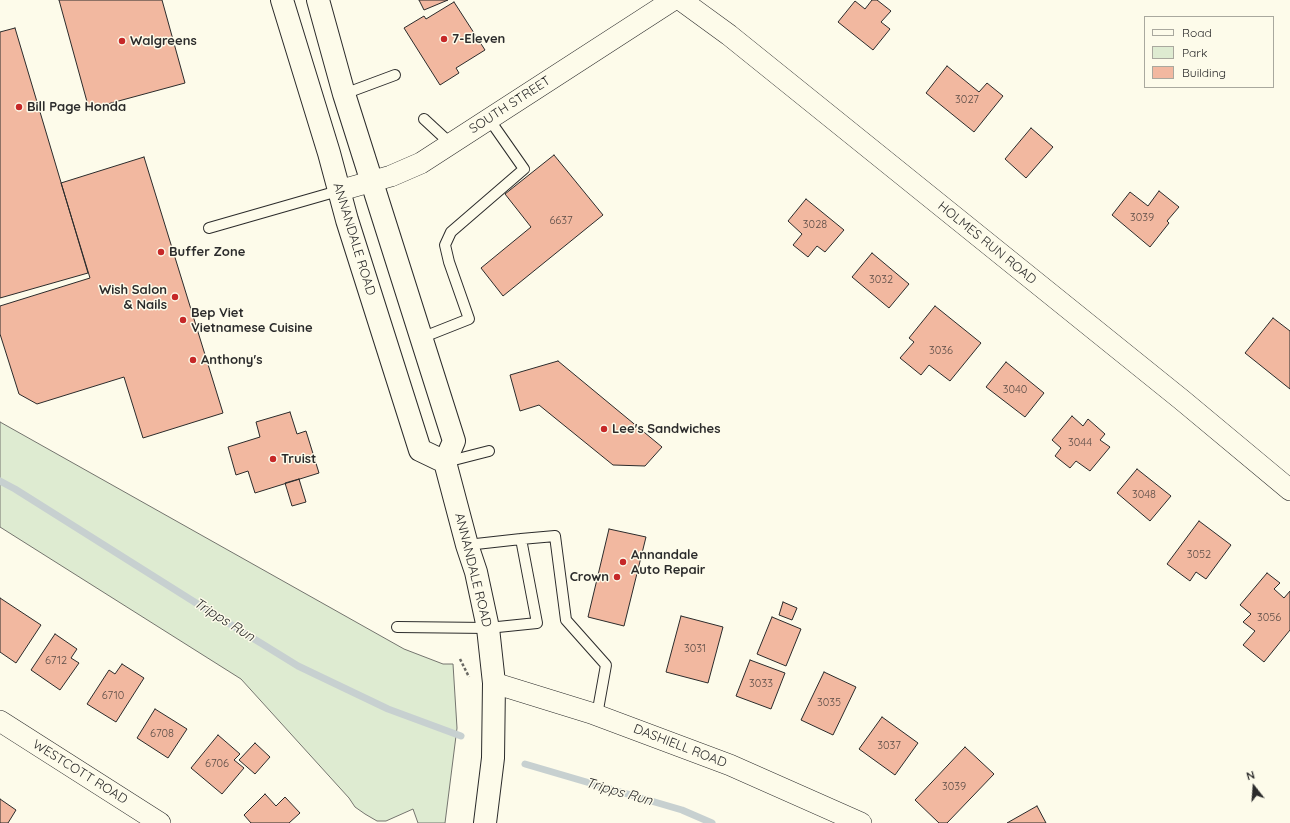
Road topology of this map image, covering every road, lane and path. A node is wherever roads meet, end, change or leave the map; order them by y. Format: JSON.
{"nodes":[{"id":1,"x":282,"y":0,"type":"edge"},
{"id":2,"x":673,"y":0,"type":"edge"},
{"id":3,"x":681,"y":0,"type":"edge"},
{"id":4,"x":321,"y":1,"type":"edge"},
{"id":5,"x":395,"y":75,"type":"dead end"},
{"id":6,"x":344,"y":94,"type":"junction"},
{"id":7,"x":424,"y":119,"type":"dead end"},
{"id":8,"x":490,"y":119,"type":"junction"},
{"id":9,"x":451,"y":144,"type":"junction"},
{"id":10,"x":372,"y":181,"type":"junction"},
{"id":11,"x":338,"y":191,"type":"junction"},
{"id":12,"x":209,"y":228,"type":"dead end"},
{"id":13,"x":421,"y":338,"type":"junction"},
{"id":14,"x":489,"y":451,"type":"dead end"},
{"id":15,"x":446,"y":462,"type":"junction"},
{"id":16,"x":1290,"y":490,"type":"edge"},
{"id":17,"x":522,"y":539,"type":"junction"},
{"id":18,"x":467,"y":545,"type":"junction"},
{"id":19,"x":397,"y":627,"type":"dead end"},
{"id":20,"x":488,"y":628,"type":"junction"},
{"id":21,"x":494,"y":683,"type":"junction"},
{"id":22,"x":597,"y":715,"type":"junction"},
{"id":23,"x":0,"y":721,"type":"edge"},
{"id":24,"x":160,"y":823,"type":"edge"},
{"id":25,"x":485,"y":823,"type":"edge"},
{"id":26,"x":861,"y":823,"type":"edge"}],
"edges":[{"from":1,"to":11,"type":"main road","name":"ANNANDALE ROAD"},
{"from":2,"to":8,"type":"street","name":"SOUTH STREET"},
{"from":3,"to":16,"type":"street","name":"HOLMES RUN ROAD"},
{"from":4,"to":6,"type":"main road"},
{"from":5,"to":6,"type":"lane"},
{"from":6,"to":10,"type":"main road"},
{"from":7,"to":9,"type":"lane"},
{"from":8,"to":9,"type":"street","name":"SOUTH STREET"},
{"from":8,"to":13,"type":"lane"},
{"from":9,"to":10,"type":"street","name":"SOUTH STREET"},
{"from":10,"to":11,"type":"street","name":"SOUTH STREET"},
{"from":10,"to":13,"type":"main road"},
{"from":11,"to":12,"type":"lane"},
{"from":11,"to":15,"type":"main road","name":"ANNANDALE ROAD"},
{"from":13,"to":15,"type":"main road"},
{"from":14,"to":15,"type":"lane"},
{"from":15,"to":18,"type":"main road","name":"ANNANDALE ROAD"},
{"from":17,"to":18,"type":"lane"},
{"from":17,"to":20,"type":"lane"},
{"from":17,"to":22,"type":"lane"},
{"from":18,"to":20,"type":"main road","name":"ANNANDALE ROAD"},
{"from":19,"to":20,"type":"lane"},
{"from":20,"to":21,"type":"main road","name":"ANNANDALE ROAD"},
{"from":21,"to":22,"type":"street","name":"DASHIELL ROAD"},
{"from":21,"to":25,"type":"main road","name":"ANNANDALE ROAD"},
{"from":22,"to":26,"type":"street","name":"DASHIELL ROAD"},
{"from":23,"to":24,"type":"street","name":"WESTCOTT ROAD"}]}
